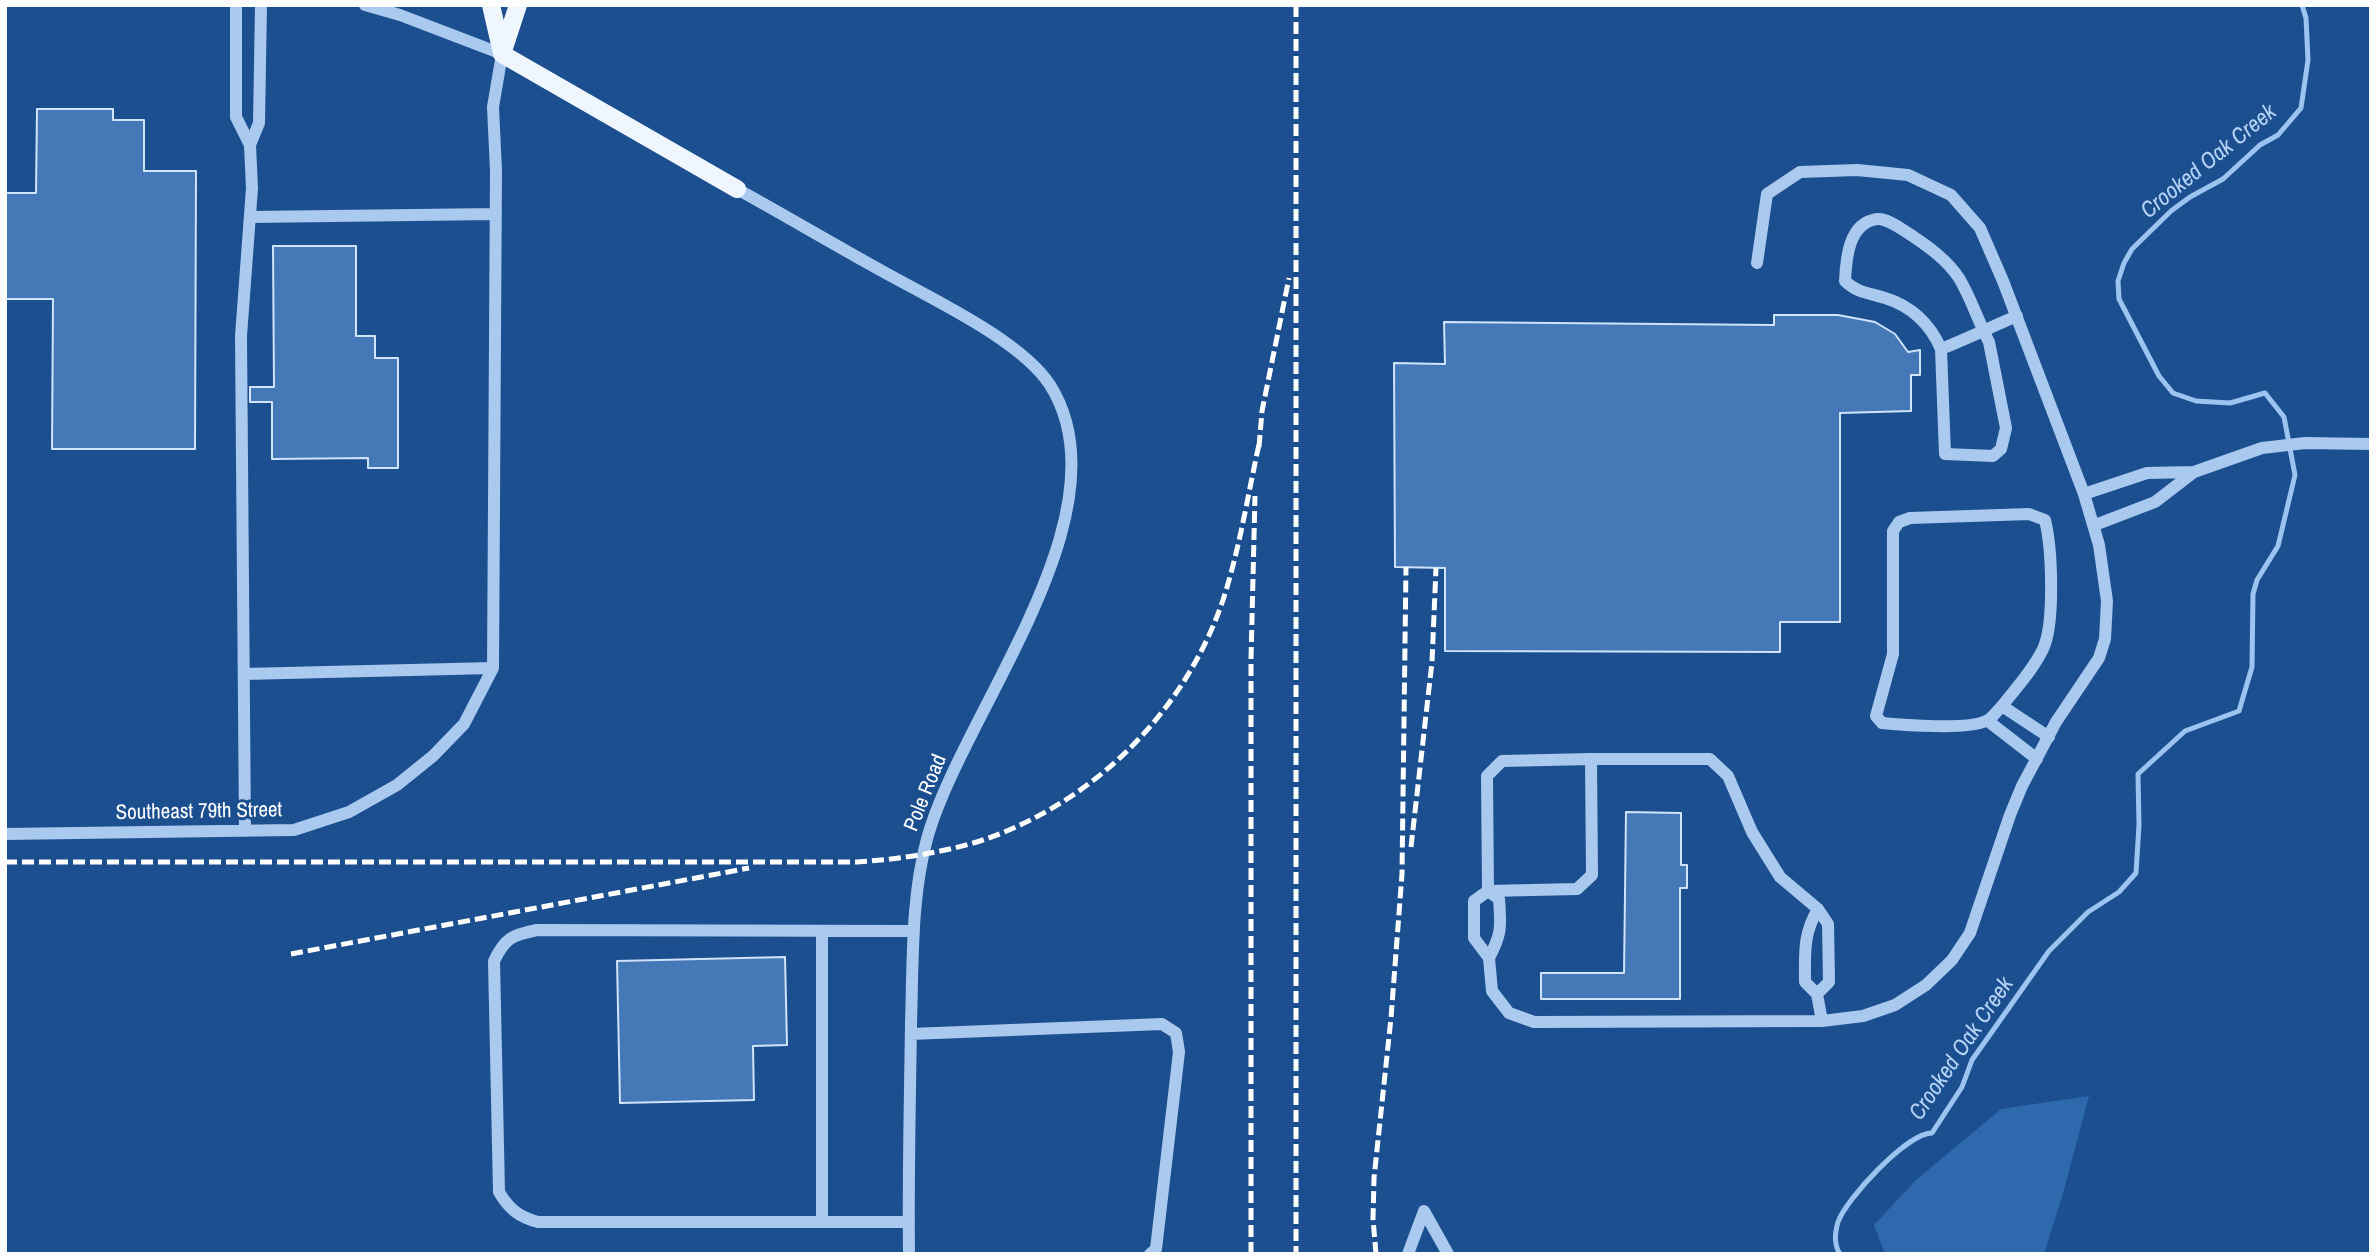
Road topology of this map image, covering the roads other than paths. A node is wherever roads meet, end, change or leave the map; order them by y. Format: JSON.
{"nodes":[{"id":1,"x":236,"y":5,"type":"edge"},
{"id":2,"x":261,"y":5,"type":"edge"},
{"id":3,"x":365,"y":5,"type":"edge"},
{"id":4,"x":491,"y":5,"type":"edge"},
{"id":5,"x":517,"y":5,"type":"edge"},
{"id":6,"x":502,"y":54,"type":"junction"},
{"id":7,"x":250,"y":145,"type":"junction"},
{"id":8,"x":737,"y":189,"type":"joint"},
{"id":9,"x":496,"y":215,"type":"junction"},
{"id":10,"x":250,"y":217,"type":"junction"},
{"id":11,"x":1757,"y":263,"type":"dead end"},
{"id":12,"x":2017,"y":316,"type":"junction"},
{"id":13,"x":1983,"y":331,"type":"junction"},
{"id":14,"x":1941,"y":349,"type":"junction"},
{"id":15,"x":2371,"y":444,"type":"edge"},
{"id":16,"x":2194,"y":472,"type":"junction"},
{"id":17,"x":2084,"y":494,"type":"junction"},
{"id":18,"x":2095,"y":525,"type":"junction"},
{"id":19,"x":493,"y":668,"type":"junction"},
{"id":20,"x":244,"y":674,"type":"junction"},
{"id":21,"x":2002,"y":706,"type":"junction"},
{"id":22,"x":1988,"y":721,"type":"junction"},
{"id":23,"x":2049,"y":737,"type":"junction"},
{"id":24,"x":1591,"y":759,"type":"junction"},
{"id":25,"x":2037,"y":759,"type":"junction"},
{"id":26,"x":245,"y":831,"type":"junction"},
{"id":27,"x":5,"y":834,"type":"edge"},
{"id":28,"x":1488,"y":891,"type":"junction"},
{"id":29,"x":1818,"y":909,"type":"junction"},
{"id":30,"x":822,"y":931,"type":"junction"},
{"id":31,"x":914,"y":931,"type":"junction"},
{"id":32,"x":1489,"y":958,"type":"junction"},
{"id":33,"x":1817,"y":994,"type":"junction"},
{"id":34,"x":1822,"y":1021,"type":"junction"},
{"id":35,"x":911,"y":1034,"type":"junction"},
{"id":36,"x":822,"y":1222,"type":"junction"},
{"id":37,"x":909,"y":1222,"type":"junction"},
{"id":38,"x":909,"y":1254,"type":"edge"},
{"id":39,"x":1150,"y":1254,"type":"edge"},
{"id":40,"x":1408,"y":1254,"type":"edge"},
{"id":41,"x":1448,"y":1254,"type":"edge"}],
"edges":[{"from":1,"to":7,"type":"street"},
{"from":2,"to":7,"type":"street"},
{"from":3,"to":6,"type":"street"},
{"from":4,"to":6,"type":"main road"},
{"from":5,"to":6,"type":"main road"},
{"from":6,"to":8,"type":"main road"},
{"from":6,"to":9,"type":"street"},
{"from":7,"to":10,"type":"street"},
{"from":8,"to":31,"type":"street","name":"Pole Road"},
{"from":9,"to":10,"type":"street"},
{"from":9,"to":19,"type":"street"},
{"from":10,"to":20,"type":"street"},
{"from":11,"to":12,"type":"street"},
{"from":12,"to":13,"type":"street"},
{"from":12,"to":17,"type":"street"},
{"from":13,"to":14,"type":"street"},
{"from":13,"to":14,"type":"street"},
{"from":13,"to":14,"type":"street"},
{"from":15,"to":16,"type":"street"},
{"from":16,"to":17,"type":"street"},
{"from":16,"to":18,"type":"street"},
{"from":17,"to":18,"type":"street"},
{"from":18,"to":23,"type":"street"},
{"from":19,"to":20,"type":"street"},
{"from":19,"to":26,"type":"street","name":"Southeast 79th Street"},
{"from":20,"to":26,"type":"street"},
{"from":21,"to":22,"type":"street"},
{"from":21,"to":22,"type":"street"},
{"from":21,"to":23,"type":"street"},
{"from":22,"to":25,"type":"street"},
{"from":23,"to":25,"type":"street"},
{"from":24,"to":28,"type":"street"},
{"from":24,"to":28,"type":"street"},
{"from":24,"to":29,"type":"street"},
{"from":25,"to":34,"type":"street"},
{"from":26,"to":27,"type":"street","name":"Southeast 79th Street"},
{"from":28,"to":32,"type":"street"},
{"from":28,"to":32,"type":"street"},
{"from":29,"to":33,"type":"street"},
{"from":29,"to":33,"type":"street"},
{"from":30,"to":31,"type":"street"},
{"from":30,"to":36,"type":"street"},
{"from":30,"to":36,"type":"street"},
{"from":31,"to":35,"type":"street","name":"Pole Road"},
{"from":32,"to":34,"type":"street"},
{"from":33,"to":34,"type":"street"},
{"from":35,"to":37,"type":"street","name":"Pole Road"},
{"from":35,"to":39,"type":"street"},
{"from":36,"to":37,"type":"street"},
{"from":37,"to":38,"type":"street","name":"Pole Road"},
{"from":40,"to":41,"type":"street"}]}
